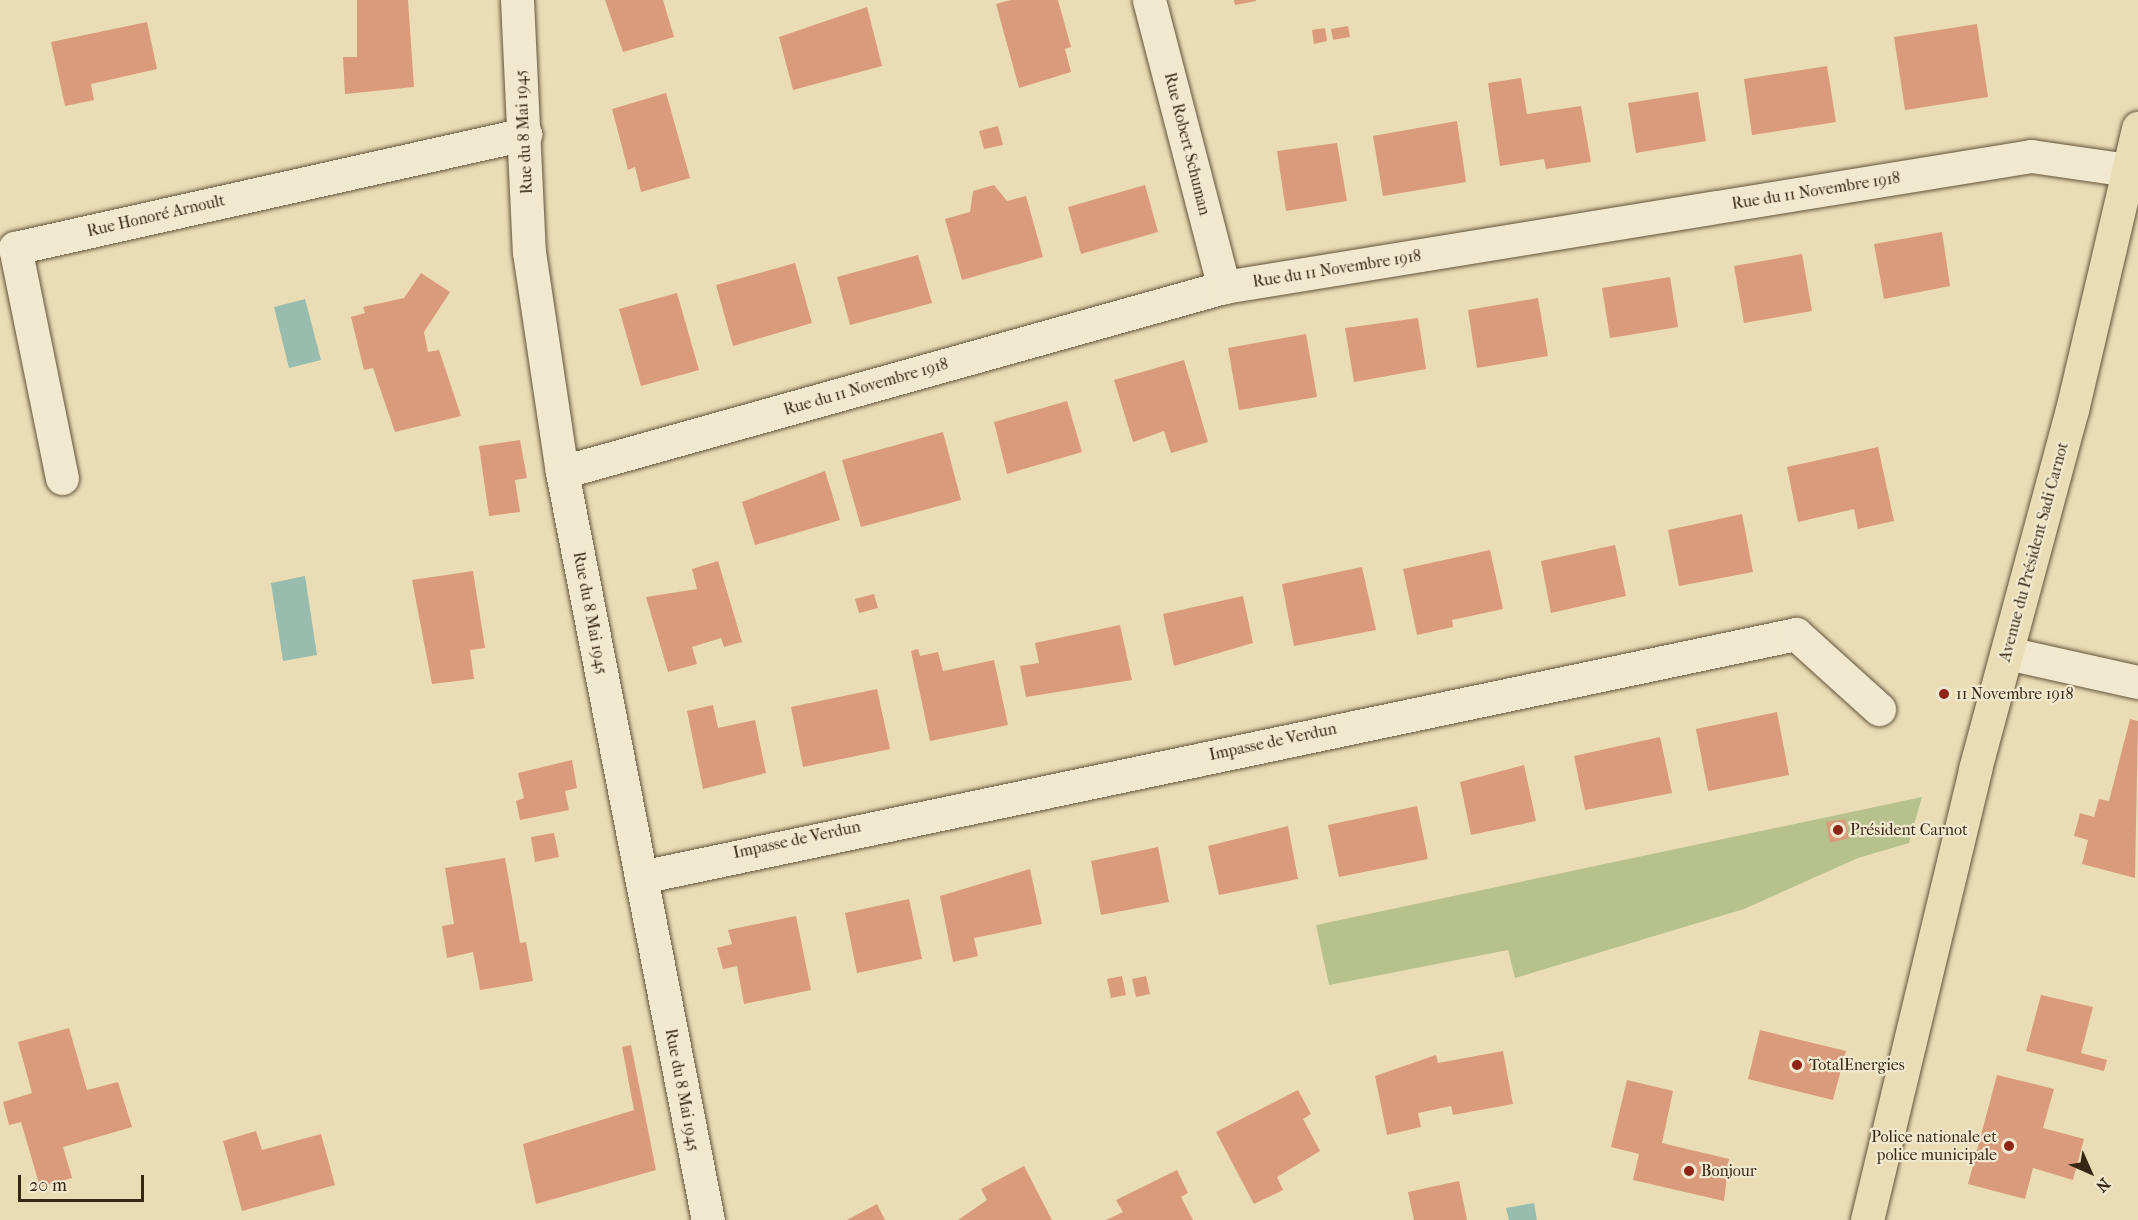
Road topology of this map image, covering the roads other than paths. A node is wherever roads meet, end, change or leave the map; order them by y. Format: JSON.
{"nodes":[{"id":1,"x":517,"y":0,"type":"edge"},
{"id":2,"x":1149,"y":0,"type":"edge"},
{"id":3,"x":2138,"y":128,"type":"edge"},
{"id":4,"x":525,"y":134,"type":"junction"},
{"id":5,"x":2128,"y":170,"type":"junction"},
{"id":6,"x":1224,"y":287,"type":"junction"},
{"id":7,"x":562,"y":472,"type":"junction"},
{"id":8,"x":62,"y":478,"type":"dead end"},
{"id":9,"x":2007,"y":653,"type":"junction"},
{"id":10,"x":2138,"y":682,"type":"edge"},
{"id":11,"x":1879,"y":709,"type":"dead end"},
{"id":12,"x":641,"y":877,"type":"junction"},
{"id":13,"x":708,"y":1220,"type":"edge"},
{"id":14,"x":1866,"y":1220,"type":"edge"}],
"edges":[{"from":1,"to":4,"type":"street","name":"Rue du 8 Mai 1945"},
{"from":2,"to":6,"type":"street","name":"Rue Robert Schuman"},
{"from":3,"to":5,"type":"main road","name":"Avenue du Président Sadi Carnot"},
{"from":4,"to":7,"type":"street","name":"Rue du 8 Mai 1945"},
{"from":4,"to":8,"type":"street","name":"Rue Honoré Arnoult"},
{"from":5,"to":6,"type":"street","name":"Rue du 11 Novembre 1918"},
{"from":5,"to":9,"type":"main road","name":"Avenue du Président Sadi Carnot"},
{"from":6,"to":7,"type":"street","name":"Rue du 11 Novembre 1918"},
{"from":7,"to":12,"type":"street","name":"Rue du 8 Mai 1945"},
{"from":9,"to":10,"type":"street"},
{"from":9,"to":14,"type":"main road","name":"Avenue du Président Sadi Carnot"},
{"from":11,"to":12,"type":"street","name":"Impasse de Verdun"},
{"from":12,"to":13,"type":"street","name":"Rue du 8 Mai 1945"}]}
